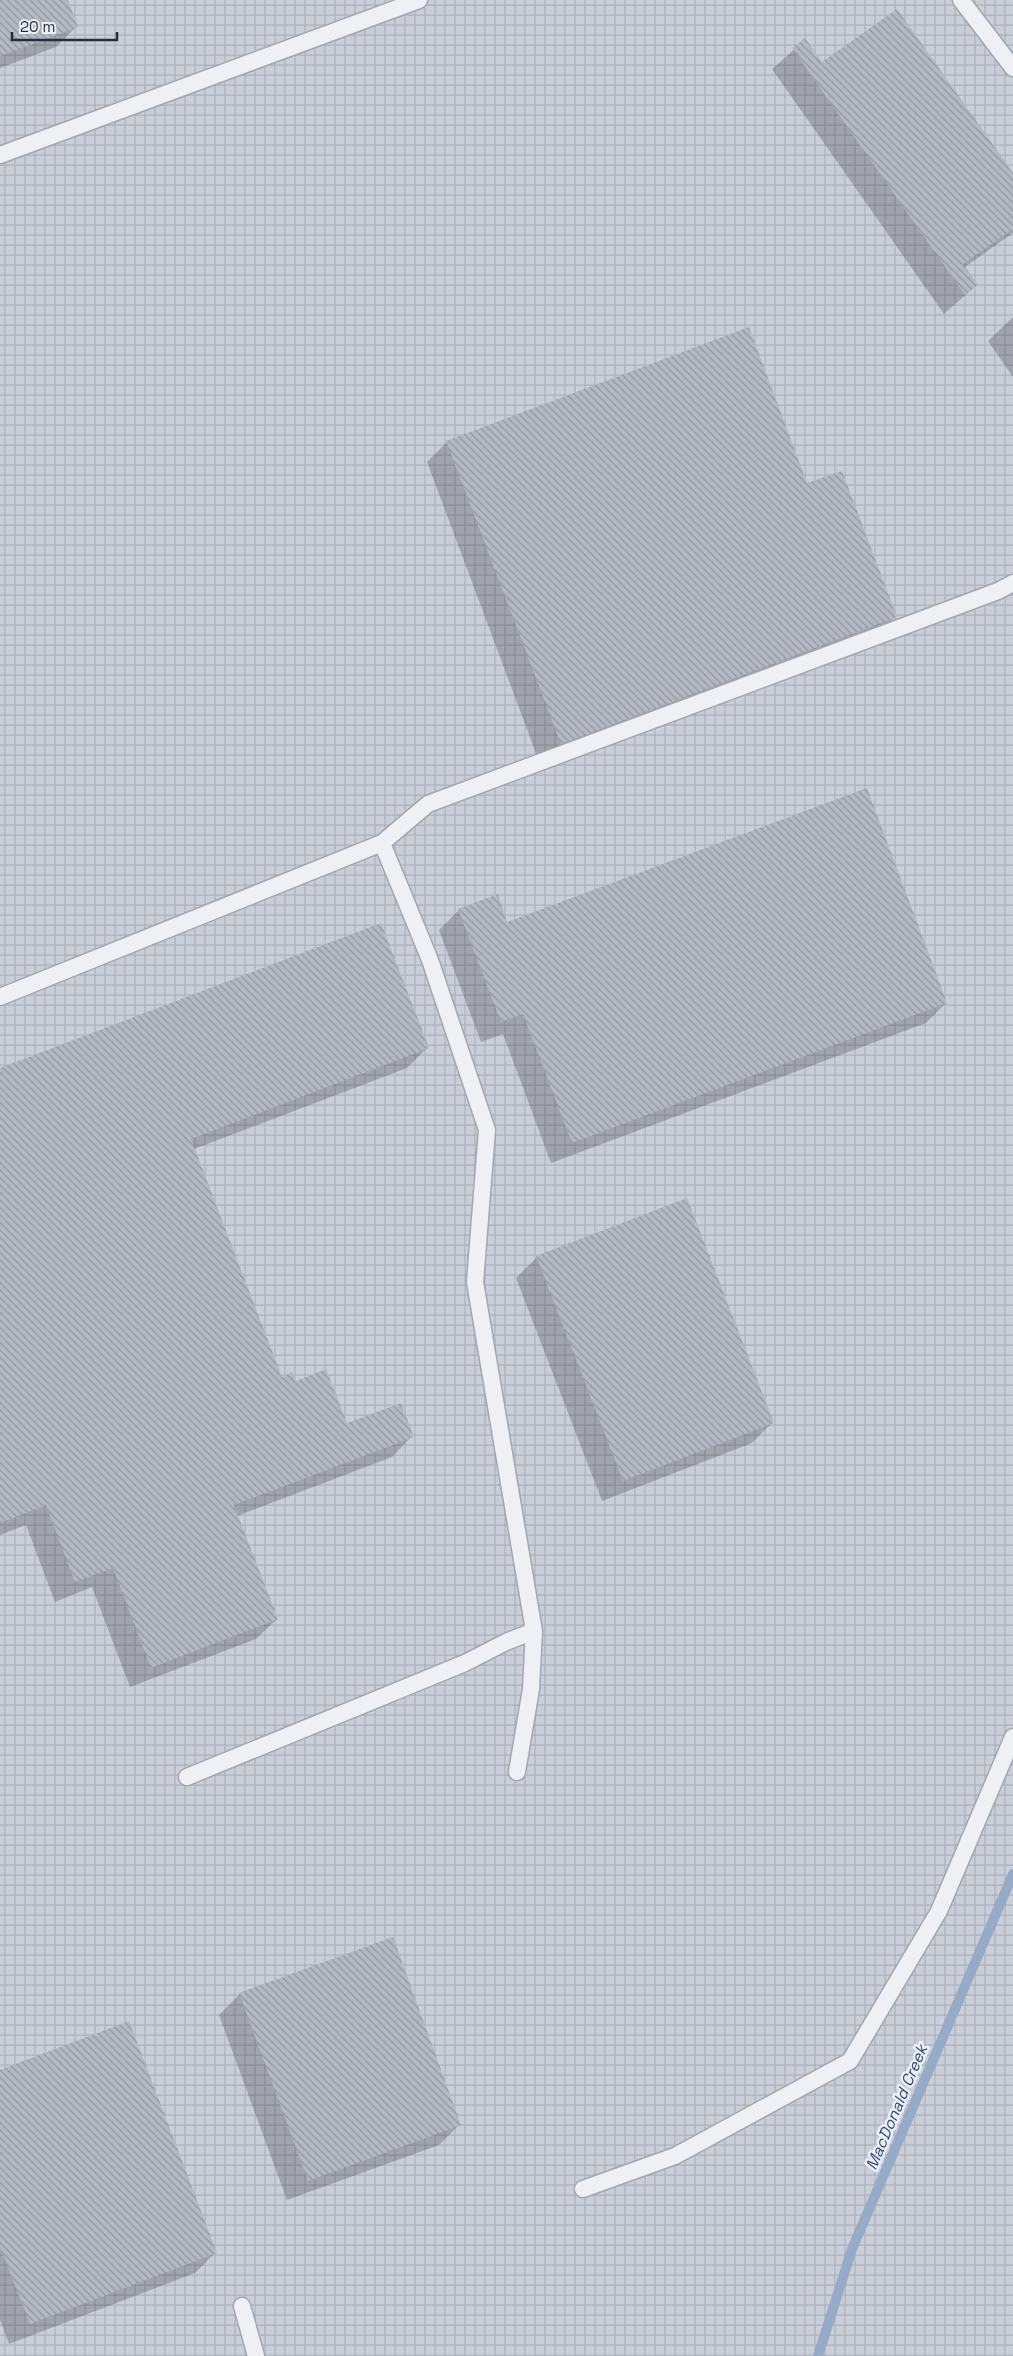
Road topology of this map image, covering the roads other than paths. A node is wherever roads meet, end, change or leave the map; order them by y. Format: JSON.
{"nodes":[{"id":1,"x":419,"y":0,"type":"edge"},
{"id":2,"x":961,"y":0,"type":"edge"},
{"id":3,"x":1013,"y":68,"type":"edge"},
{"id":4,"x":0,"y":155,"type":"edge"},
{"id":5,"x":1013,"y":583,"type":"edge"},
{"id":6,"x":382,"y":843,"type":"junction"},
{"id":7,"x":0,"y":997,"type":"edge"},
{"id":8,"x":534,"y":1630,"type":"junction"},
{"id":9,"x":1013,"y":1737,"type":"edge"},
{"id":10,"x":517,"y":1772,"type":"dead end"},
{"id":11,"x":187,"y":1777,"type":"dead end"},
{"id":12,"x":583,"y":2189,"type":"dead end"},
{"id":13,"x":242,"y":2306,"type":"dead end"},
{"id":14,"x":256,"y":2356,"type":"edge"}],
"edges":[{"from":1,"to":4,"type":"lane"},
{"from":2,"to":3,"type":"lane"},
{"from":5,"to":6,"type":"lane"},
{"from":6,"to":7,"type":"lane"},
{"from":6,"to":8,"type":"lane"},
{"from":8,"to":10,"type":"lane"},
{"from":8,"to":11,"type":"lane"},
{"from":9,"to":12,"type":"lane"},
{"from":13,"to":14,"type":"lane"}]}
